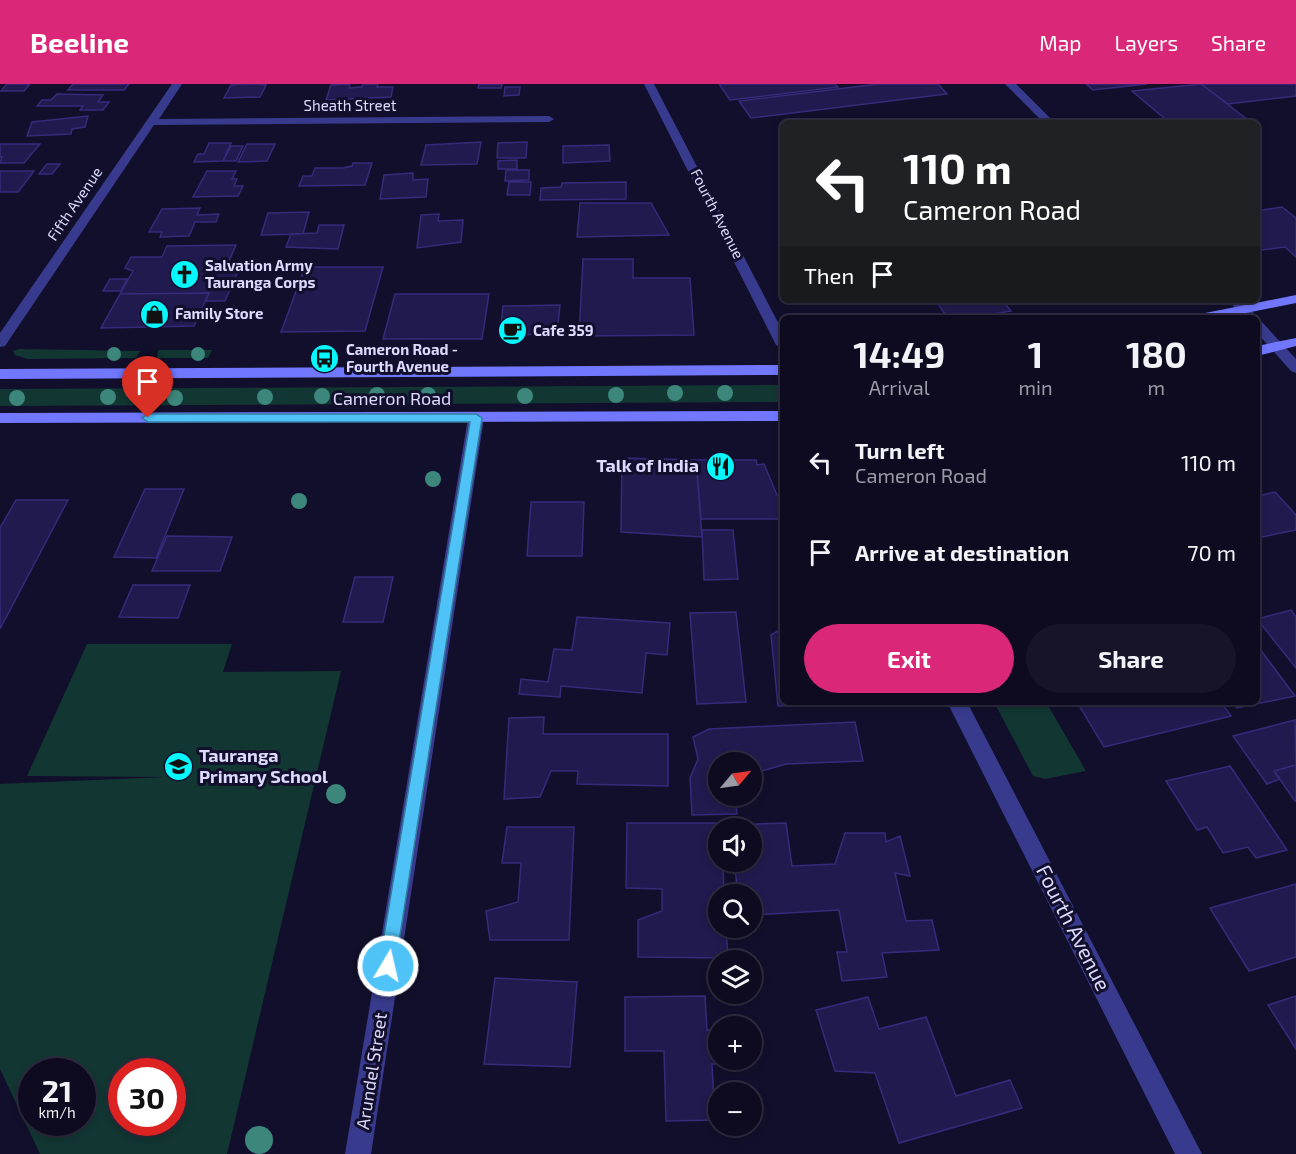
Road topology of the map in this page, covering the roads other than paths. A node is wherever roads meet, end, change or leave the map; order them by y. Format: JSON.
{"nodes":[{"id":1,"x":177,"y":84,"type":"edge"},
{"id":2,"x":649,"y":84,"type":"edge"},
{"id":3,"x":1010,"y":84,"type":"edge"},
{"id":4,"x":549,"y":119,"type":"dead end"},
{"id":5,"x":1047,"y":120,"type":"edge"},
{"id":6,"x":152,"y":122,"type":"junction"},
{"id":7,"x":1296,"y":299,"type":"edge"},
{"id":8,"x":1243,"y":309,"type":"edge"},
{"id":9,"x":1214,"y":315,"type":"edge"},
{"id":10,"x":1260,"y":328,"type":"edge"},
{"id":11,"x":780,"y":339,"type":"edge"},
{"id":12,"x":1296,"y":342,"type":"edge"},
{"id":13,"x":0,"y":343,"type":"edge"},
{"id":14,"x":1276,"y":346,"type":"junction"},
{"id":15,"x":1260,"y":350,"type":"edge"},
{"id":16,"x":1296,"y":368,"type":"edge"},
{"id":17,"x":780,"y":370,"type":"edge"},
{"id":18,"x":0,"y":374,"type":"edge"},
{"id":19,"x":780,"y":416,"type":"edge"},
{"id":20,"x":0,"y":418,"type":"edge"},
{"id":21,"x":476,"y":418,"type":"junction"},
{"id":22,"x":959,"y":705,"type":"edge"},
{"id":23,"x":358,"y":1154,"type":"edge"},
{"id":24,"x":1189,"y":1154,"type":"edge"}],
"edges":[{"from":1,"to":6,"type":"street","name":"Fifth Avenue"},
{"from":2,"to":11,"type":"street","name":"Fourth Avenue"},
{"from":3,"to":5,"type":"street"},
{"from":4,"to":6,"type":"street","name":"Sheath Street"},
{"from":6,"to":13,"type":"street","name":"Fifth Avenue"},
{"from":7,"to":8,"type":"main road"},
{"from":8,"to":9,"type":"main road"},
{"from":10,"to":14,"type":"street"},
{"from":12,"to":14,"type":"main road"},
{"from":14,"to":15,"type":"main road"},
{"from":14,"to":16,"type":"street"},
{"from":17,"to":18,"type":"main road","name":"Cameron Road"},
{"from":19,"to":21,"type":"main road","name":"Cameron Road"},
{"from":20,"to":21,"type":"main road","name":"Cameron Road"},
{"from":21,"to":23,"type":"street","name":"Arundel Street"},
{"from":22,"to":24,"type":"street","name":"Fourth Avenue"}]}
